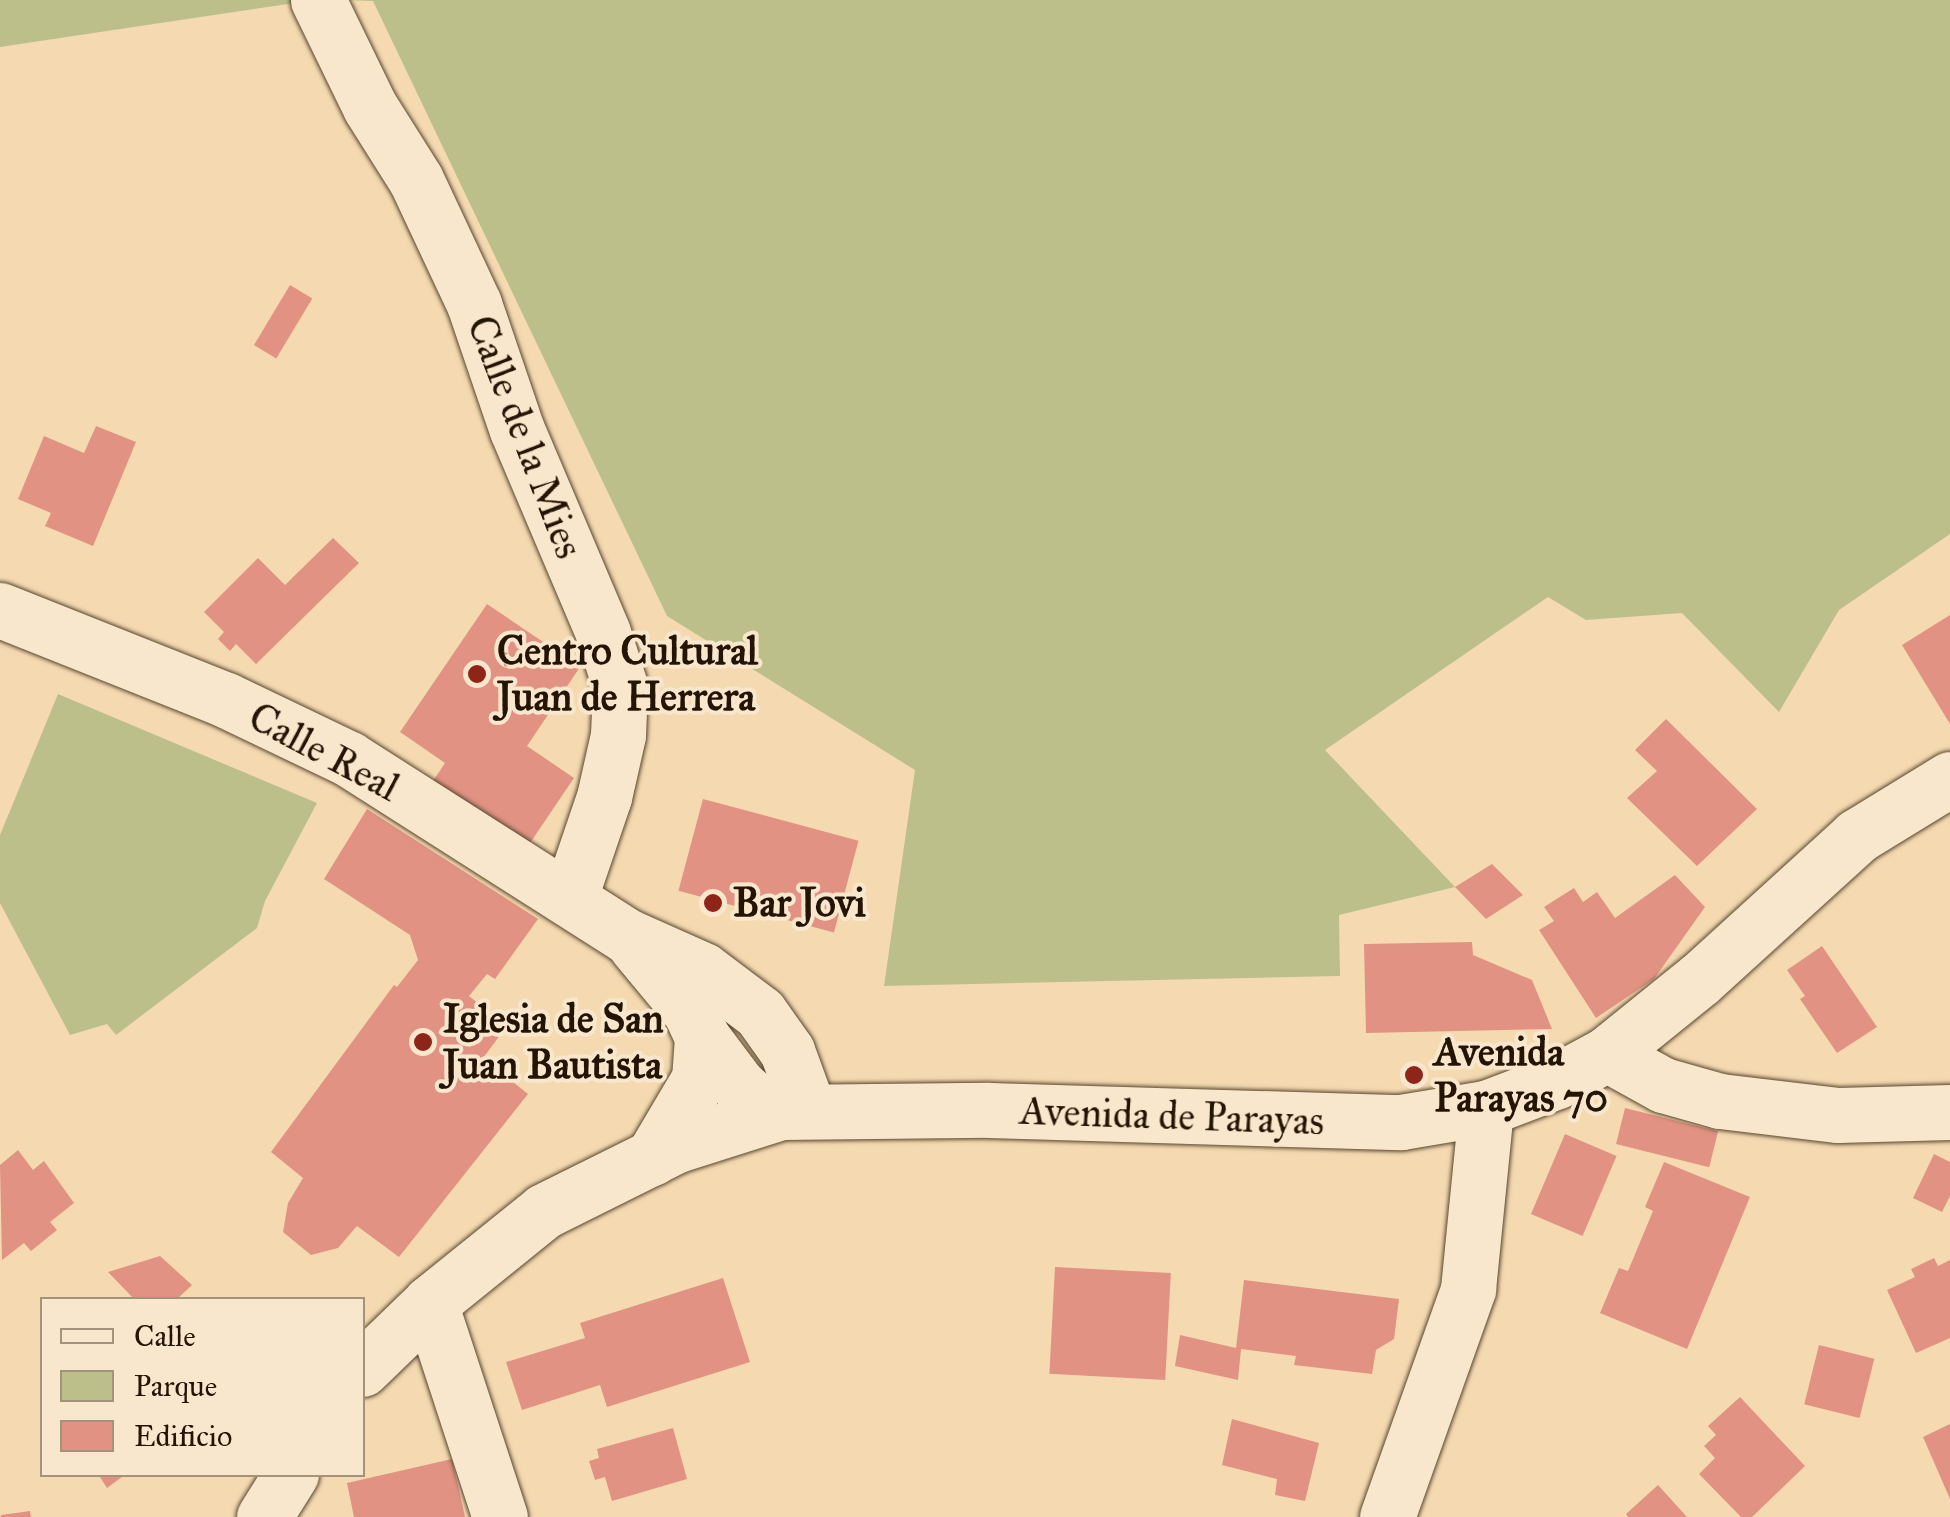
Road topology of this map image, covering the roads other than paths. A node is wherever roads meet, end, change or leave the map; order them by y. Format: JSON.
{"nodes":[{"id":1,"x":318,"y":0,"type":"edge"},
{"id":2,"x":0,"y":610,"type":"edge"},
{"id":3,"x":1950,"y":779,"type":"edge"},
{"id":4,"x":570,"y":897,"type":"junction"},
{"id":5,"x":627,"y":936,"type":"junction"},
{"id":6,"x":702,"y":1037,"type":"junction"},
{"id":7,"x":1607,"y":1054,"type":"junction"},
{"id":8,"x":1486,"y":1108,"type":"junction"},
{"id":9,"x":795,"y":1112,"type":"junction"},
{"id":10,"x":1950,"y":1112,"type":"edge"},
{"id":11,"x":652,"y":1158,"type":"junction"},
{"id":12,"x":430,"y":1304,"type":"junction"},
{"id":13,"x":365,"y":1366,"type":"edge"},
{"id":14,"x":289,"y":1477,"type":"edge"},
{"id":15,"x":264,"y":1517,"type":"edge"},
{"id":16,"x":500,"y":1517,"type":"edge"},
{"id":17,"x":1386,"y":1517,"type":"edge"}],
"edges":[{"from":1,"to":4,"type":"street","name":"Calle de la Mies"},
{"from":2,"to":4,"type":"street","name":"Calle Real"},
{"from":3,"to":7,"type":"street","name":"Avenida de Parayas"},
{"from":4,"to":5,"type":"street","name":"Calle Real"},
{"from":5,"to":6,"type":"street","name":"Calle Real"},
{"from":5,"to":9,"type":"street","name":"Calle Real"},
{"from":6,"to":9,"type":"street","name":"Calle Real"},
{"from":6,"to":11,"type":"street"},
{"from":7,"to":8,"type":"street","name":"Avenida de Parayas"},
{"from":7,"to":10,"type":"street"},
{"from":8,"to":9,"type":"street","name":"Avenida de Parayas"},
{"from":8,"to":17,"type":"street"},
{"from":9,"to":11,"type":"street","name":"Avenida de Parayas"},
{"from":11,"to":12,"type":"street","name":"Avenida de Parayas"},
{"from":12,"to":13,"type":"street","name":"Avenida de Parayas"},
{"from":12,"to":16,"type":"street"},
{"from":14,"to":15,"type":"street"}]}
